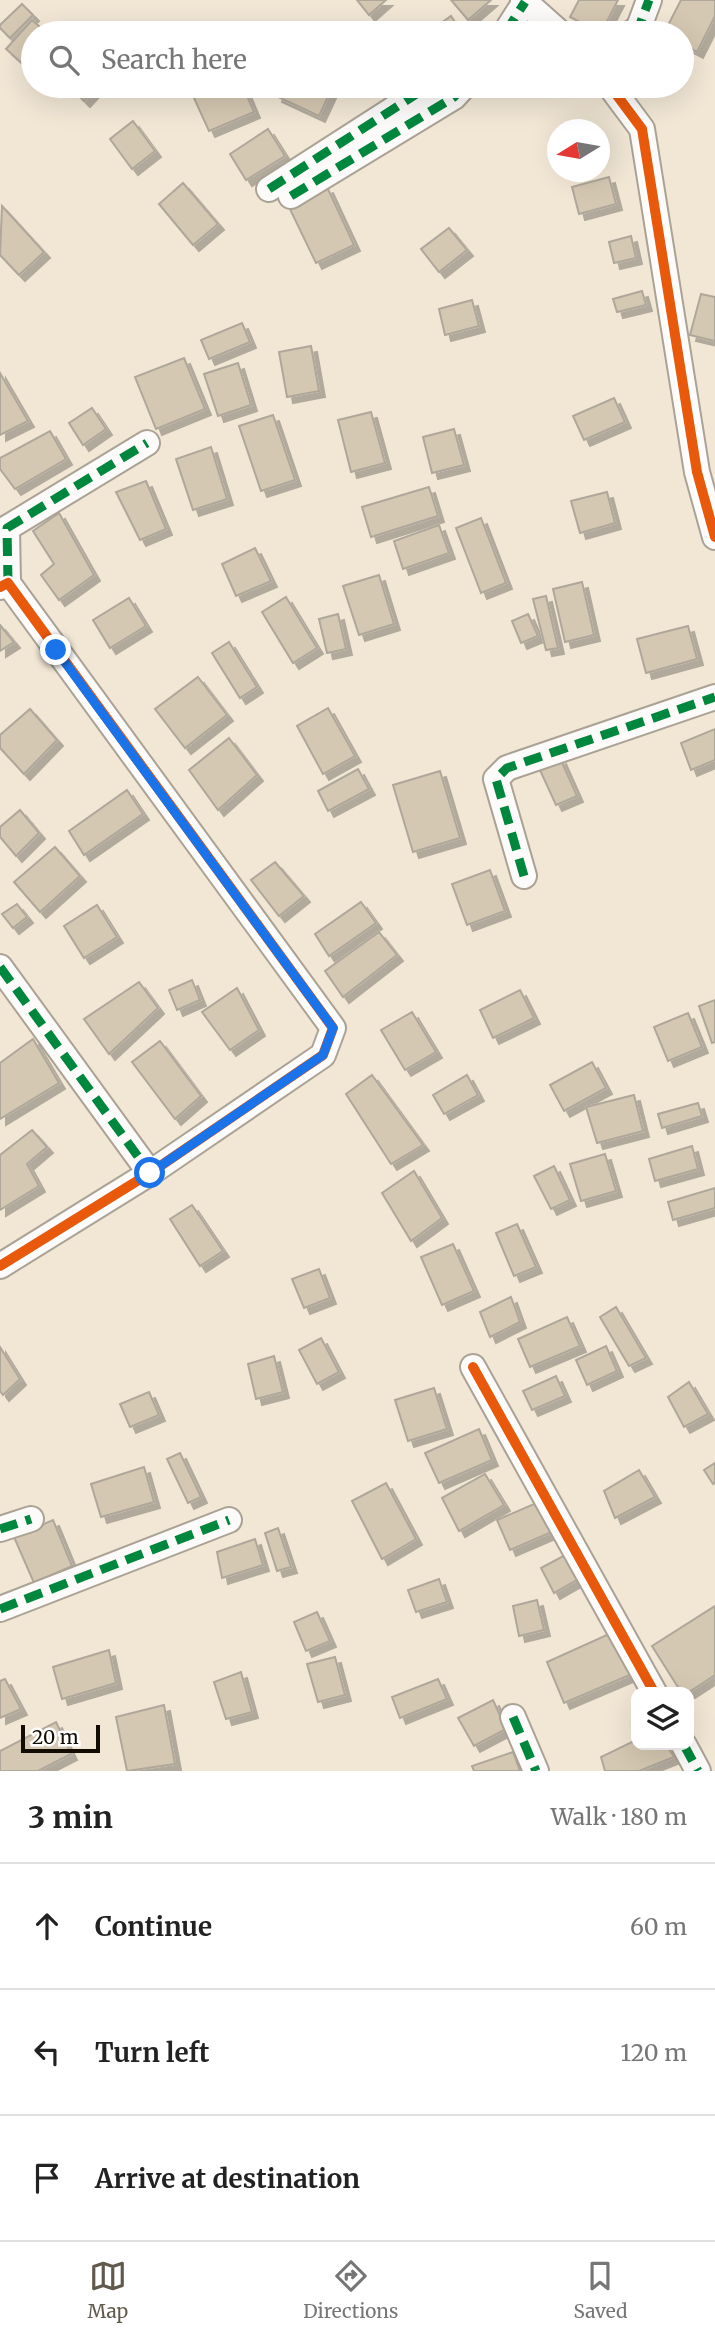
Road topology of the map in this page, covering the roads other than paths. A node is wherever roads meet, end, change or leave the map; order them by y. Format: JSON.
{"nodes":[{"id":1,"x":649,"y":0,"type":"edge"},
{"id":2,"x":524,"y":1,"type":"edge"},
{"id":3,"x":512,"y":21,"type":"edge"},
{"id":4,"x":546,"y":21,"type":"edge"},
{"id":5,"x":641,"y":21,"type":"edge"},
{"id":6,"x":412,"y":98,"type":"edge"},
{"id":7,"x":452,"y":98,"type":"edge"},
{"id":8,"x":619,"y":98,"type":"edge"},
{"id":9,"x":147,"y":443,"type":"dead end"},
{"id":10,"x":715,"y":537,"type":"edge"},
{"id":11,"x":4,"y":585,"type":"edge"},
{"id":12,"x":715,"y":697,"type":"edge"},
{"id":13,"x":523,"y":876,"type":"dead end"},
{"id":14,"x":0,"y":967,"type":"edge"},
{"id":15,"x":150,"y":1173,"type":"junction"},
{"id":16,"x":0,"y":1266,"type":"edge"},
{"id":17,"x":473,"y":1367,"type":"dead end"},
{"id":18,"x":31,"y":1519,"type":"dead end"},
{"id":19,"x":229,"y":1520,"type":"dead end"},
{"id":20,"x":0,"y":1530,"type":"edge"},
{"id":21,"x":0,"y":1609,"type":"edge"},
{"id":22,"x":651,"y":1687,"type":"edge"},
{"id":23,"x":513,"y":1717,"type":"dead end"},
{"id":24,"x":687,"y":1750,"type":"edge"},
{"id":25,"x":536,"y":1771,"type":"edge"},
{"id":26,"x":698,"y":1771,"type":"edge"}],
"edges":[{"from":1,"to":5,"type":"street"},
{"from":2,"to":3,"type":"street"},
{"from":2,"to":4,"type":"street"},
{"from":6,"to":7,"type":"street"},
{"from":8,"to":10,"type":"street"},
{"from":9,"to":11,"type":"street"},
{"from":11,"to":15,"type":"street"},
{"from":12,"to":13,"type":"street"},
{"from":14,"to":15,"type":"street"},
{"from":15,"to":16,"type":"street"},
{"from":17,"to":22,"type":"street"},
{"from":18,"to":20,"type":"street"},
{"from":19,"to":21,"type":"street"},
{"from":23,"to":25,"type":"street"},
{"from":24,"to":26,"type":"street"}]}
